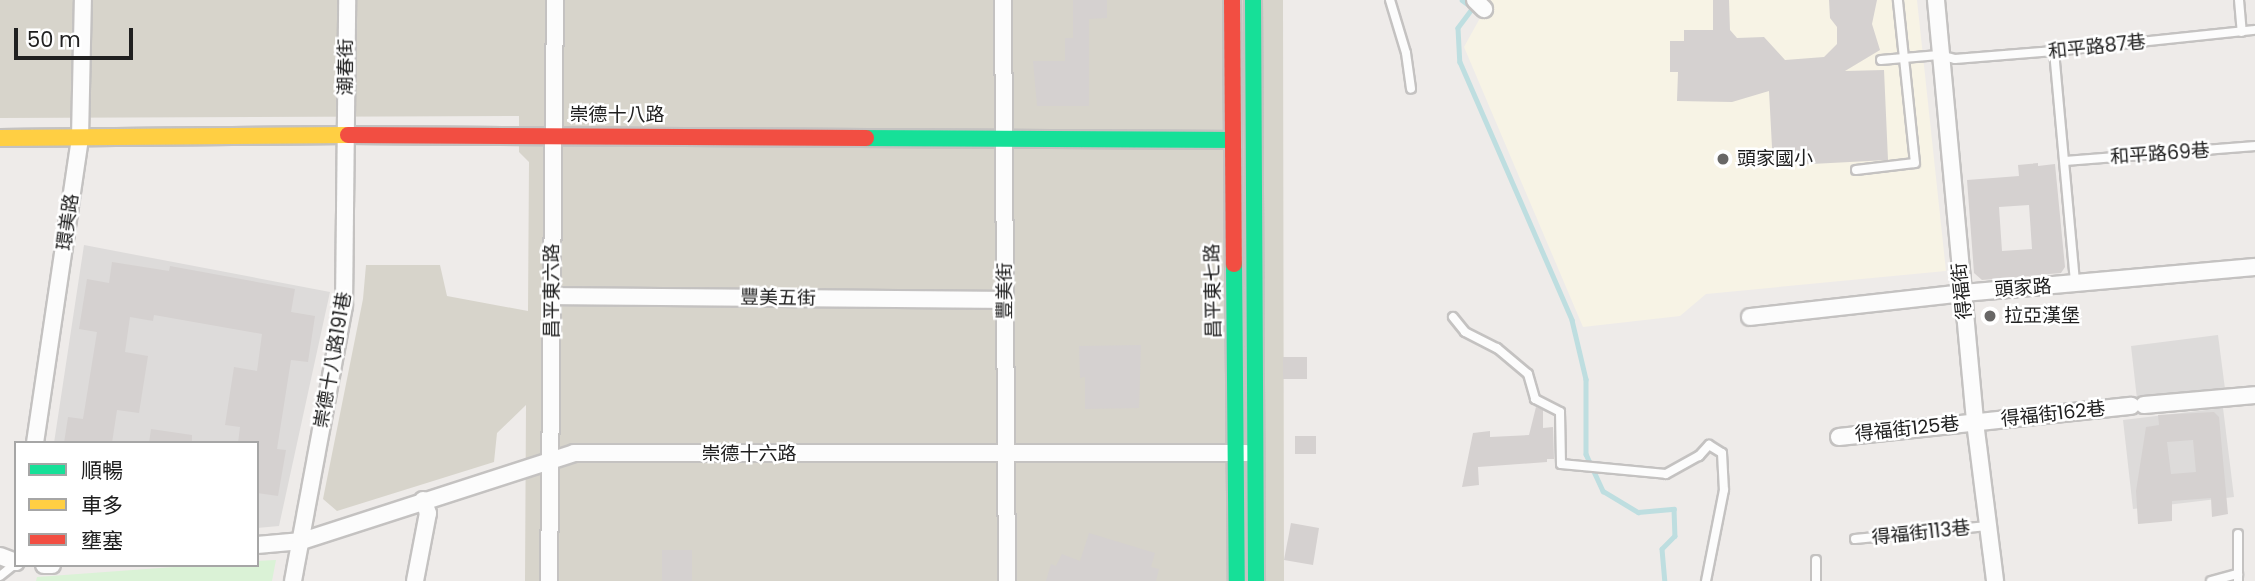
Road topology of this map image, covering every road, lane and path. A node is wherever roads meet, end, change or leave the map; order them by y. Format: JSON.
{"nodes":[{"id":1,"x":83,"y":0,"type":"edge"},
{"id":2,"x":347,"y":0,"type":"edge"},
{"id":3,"x":555,"y":0,"type":"edge"},
{"id":4,"x":1003,"y":0,"type":"edge"},
{"id":5,"x":1232,"y":0,"type":"edge"},
{"id":6,"x":1253,"y":0,"type":"edge"},
{"id":7,"x":1390,"y":0,"type":"edge"},
{"id":8,"x":1898,"y":0,"type":"edge"},
{"id":9,"x":1936,"y":0,"type":"edge"},
{"id":10,"x":2239,"y":0,"type":"edge"},
{"id":11,"x":2255,"y":30,"type":"edge"},
{"id":12,"x":2242,"y":32,"type":"junction"},
{"id":13,"x":2054,"y":51,"type":"junction"},
{"id":14,"x":1939,"y":55,"type":"junction"},
{"id":15,"x":1905,"y":58,"type":"junction"},
{"id":16,"x":1881,"y":60,"type":"dead end"},
{"id":17,"x":1411,"y":89,"type":"dead end"},
{"id":18,"x":347,"y":135,"type":"junction"},
{"id":19,"x":553,"y":135,"type":"junction"},
{"id":20,"x":0,"y":138,"type":"edge"},
{"id":21,"x":80,"y":138,"type":"junction"},
{"id":22,"x":1003,"y":138,"type":"junction"},
{"id":23,"x":1233,"y":140,"type":"junction"},
{"id":24,"x":2255,"y":146,"type":"edge"},
{"id":25,"x":2065,"y":161,"type":"junction"},
{"id":26,"x":1856,"y":170,"type":"dead end"},
{"id":27,"x":2255,"y":267,"type":"edge"},
{"id":28,"x":2075,"y":284,"type":"junction"},
{"id":29,"x":1962,"y":293,"type":"junction"},
{"id":30,"x":552,"y":296,"type":"junction"},
{"id":31,"x":1005,"y":300,"type":"junction"},
{"id":32,"x":1453,"y":317,"type":"dead end"},
{"id":33,"x":1750,"y":317,"type":"dead end"},
{"id":34,"x":2255,"y":395,"type":"edge"},
{"id":35,"x":1975,"y":422,"type":"junction"},
{"id":36,"x":1839,"y":437,"type":"dead end"},
{"id":37,"x":35,"y":441,"type":"edge"},
{"id":38,"x":1237,"y":453,"type":"junction"},
{"id":39,"x":1255,"y":453,"type":"junction"},
{"id":40,"x":1005,"y":455,"type":"junction"},
{"id":41,"x":550,"y":458,"type":"junction"},
{"id":42,"x":423,"y":500,"type":"junction"},
{"id":43,"x":1987,"y":526,"type":"junction"},
{"id":44,"x":2238,"y":534,"type":"dead end"},
{"id":45,"x":1855,"y":539,"type":"dead end"},
{"id":46,"x":302,"y":541,"type":"junction"},
{"id":47,"x":259,"y":545,"type":"edge"},
{"id":48,"x":1816,"y":560,"type":"dead end"},
{"id":49,"x":14,"y":564,"type":"edge"},
{"id":50,"x":0,"y":576,"type":"edge"},
{"id":51,"x":2238,"y":577,"type":"edge"},
{"id":52,"x":293,"y":581,"type":"edge"},
{"id":53,"x":415,"y":581,"type":"edge"},
{"id":54,"x":548,"y":581,"type":"edge"},
{"id":55,"x":1007,"y":581,"type":"edge"},
{"id":56,"x":1237,"y":581,"type":"edge"},
{"id":57,"x":1256,"y":581,"type":"edge"},
{"id":58,"x":1706,"y":581,"type":"edge"},
{"id":59,"x":1816,"y":581,"type":"edge"},
{"id":60,"x":1995,"y":581,"type":"edge"},
{"id":61,"x":2211,"y":581,"type":"edge"}],
"edges":[{"from":1,"to":21,"type":"street","name":"環美路"},
{"from":2,"to":18,"type":"street","name":"潮春街"},
{"from":3,"to":19,"type":"street","name":"昌平東六路"},
{"from":4,"to":22,"type":"street","name":"豐美街"},
{"from":5,"to":23,"type":"street","name":"昌平東七路"},
{"from":6,"to":39,"type":"street"},
{"from":7,"to":17,"type":"lane"},
{"from":8,"to":15,"type":"lane"},
{"from":9,"to":14,"type":"street","name":"得福街"},
{"from":10,"to":12,"type":"lane"},
{"from":11,"to":12,"type":"lane","name":"和平路87巷"},
{"from":12,"to":13,"type":"lane","name":"和平路87巷"},
{"from":13,"to":14,"type":"lane","name":"和平路87巷"},
{"from":13,"to":25,"type":"lane"},
{"from":14,"to":15,"type":"lane","name":"和平路87巷"},
{"from":14,"to":29,"type":"street","name":"得福街"},
{"from":15,"to":16,"type":"lane","name":"和平路87巷"},
{"from":15,"to":26,"type":"lane"},
{"from":18,"to":19,"type":"street","name":"崇德十八路"},
{"from":18,"to":21,"type":"street","name":"崇德十八路"},
{"from":18,"to":46,"type":"street","name":"崇德十八路191巷"},
{"from":19,"to":22,"type":"street","name":"崇德十八路"},
{"from":19,"to":30,"type":"street","name":"昌平東六路"},
{"from":20,"to":21,"type":"street","name":"崇德十八路"},
{"from":21,"to":37,"type":"street","name":"環美路"},
{"from":22,"to":23,"type":"street","name":"崇德十八路"},
{"from":22,"to":31,"type":"street","name":"豐美街"},
{"from":23,"to":38,"type":"street","name":"昌平東七路"},
{"from":24,"to":25,"type":"lane","name":"和平路69巷"},
{"from":25,"to":28,"type":"lane"},
{"from":27,"to":28,"type":"street","name":"頭家路"},
{"from":28,"to":29,"type":"street","name":"頭家路"},
{"from":29,"to":33,"type":"street","name":"頭家路"},
{"from":29,"to":35,"type":"street","name":"得福街"},
{"from":30,"to":31,"type":"street","name":"豐美五街"},
{"from":30,"to":41,"type":"street","name":"昌平東六路"},
{"from":31,"to":40,"type":"street","name":"豐美街"},
{"from":32,"to":58,"type":"lane"},
{"from":34,"to":35,"type":"street","name":"得福街162巷"},
{"from":35,"to":36,"type":"street","name":"得福街125巷"},
{"from":35,"to":43,"type":"street","name":"得福街"},
{"from":38,"to":39,"type":"street","name":"崇德十六路"},
{"from":38,"to":40,"type":"street","name":"崇德十六路"},
{"from":38,"to":56,"type":"street","name":"昌平東七路"},
{"from":39,"to":57,"type":"street"},
{"from":40,"to":41,"type":"street","name":"崇德十六路"},
{"from":40,"to":55,"type":"street","name":"豐美街"},
{"from":41,"to":42,"type":"street","name":"崇德十六路"},
{"from":41,"to":54,"type":"street","name":"昌平東六路"},
{"from":42,"to":46,"type":"street","name":"崇德十六路"},
{"from":42,"to":53,"type":"street"},
{"from":43,"to":45,"type":"lane","name":"得福街113巷"},
{"from":43,"to":60,"type":"street","name":"得福街"},
{"from":44,"to":51,"type":"lane"},
{"from":46,"to":47,"type":"street","name":"崇德十六路"},
{"from":46,"to":52,"type":"street","name":"崇德十八路191巷"},
{"from":48,"to":59,"type":"lane"},
{"from":49,"to":50,"type":"lane"},
{"from":51,"to":61,"type":"lane"}]}
